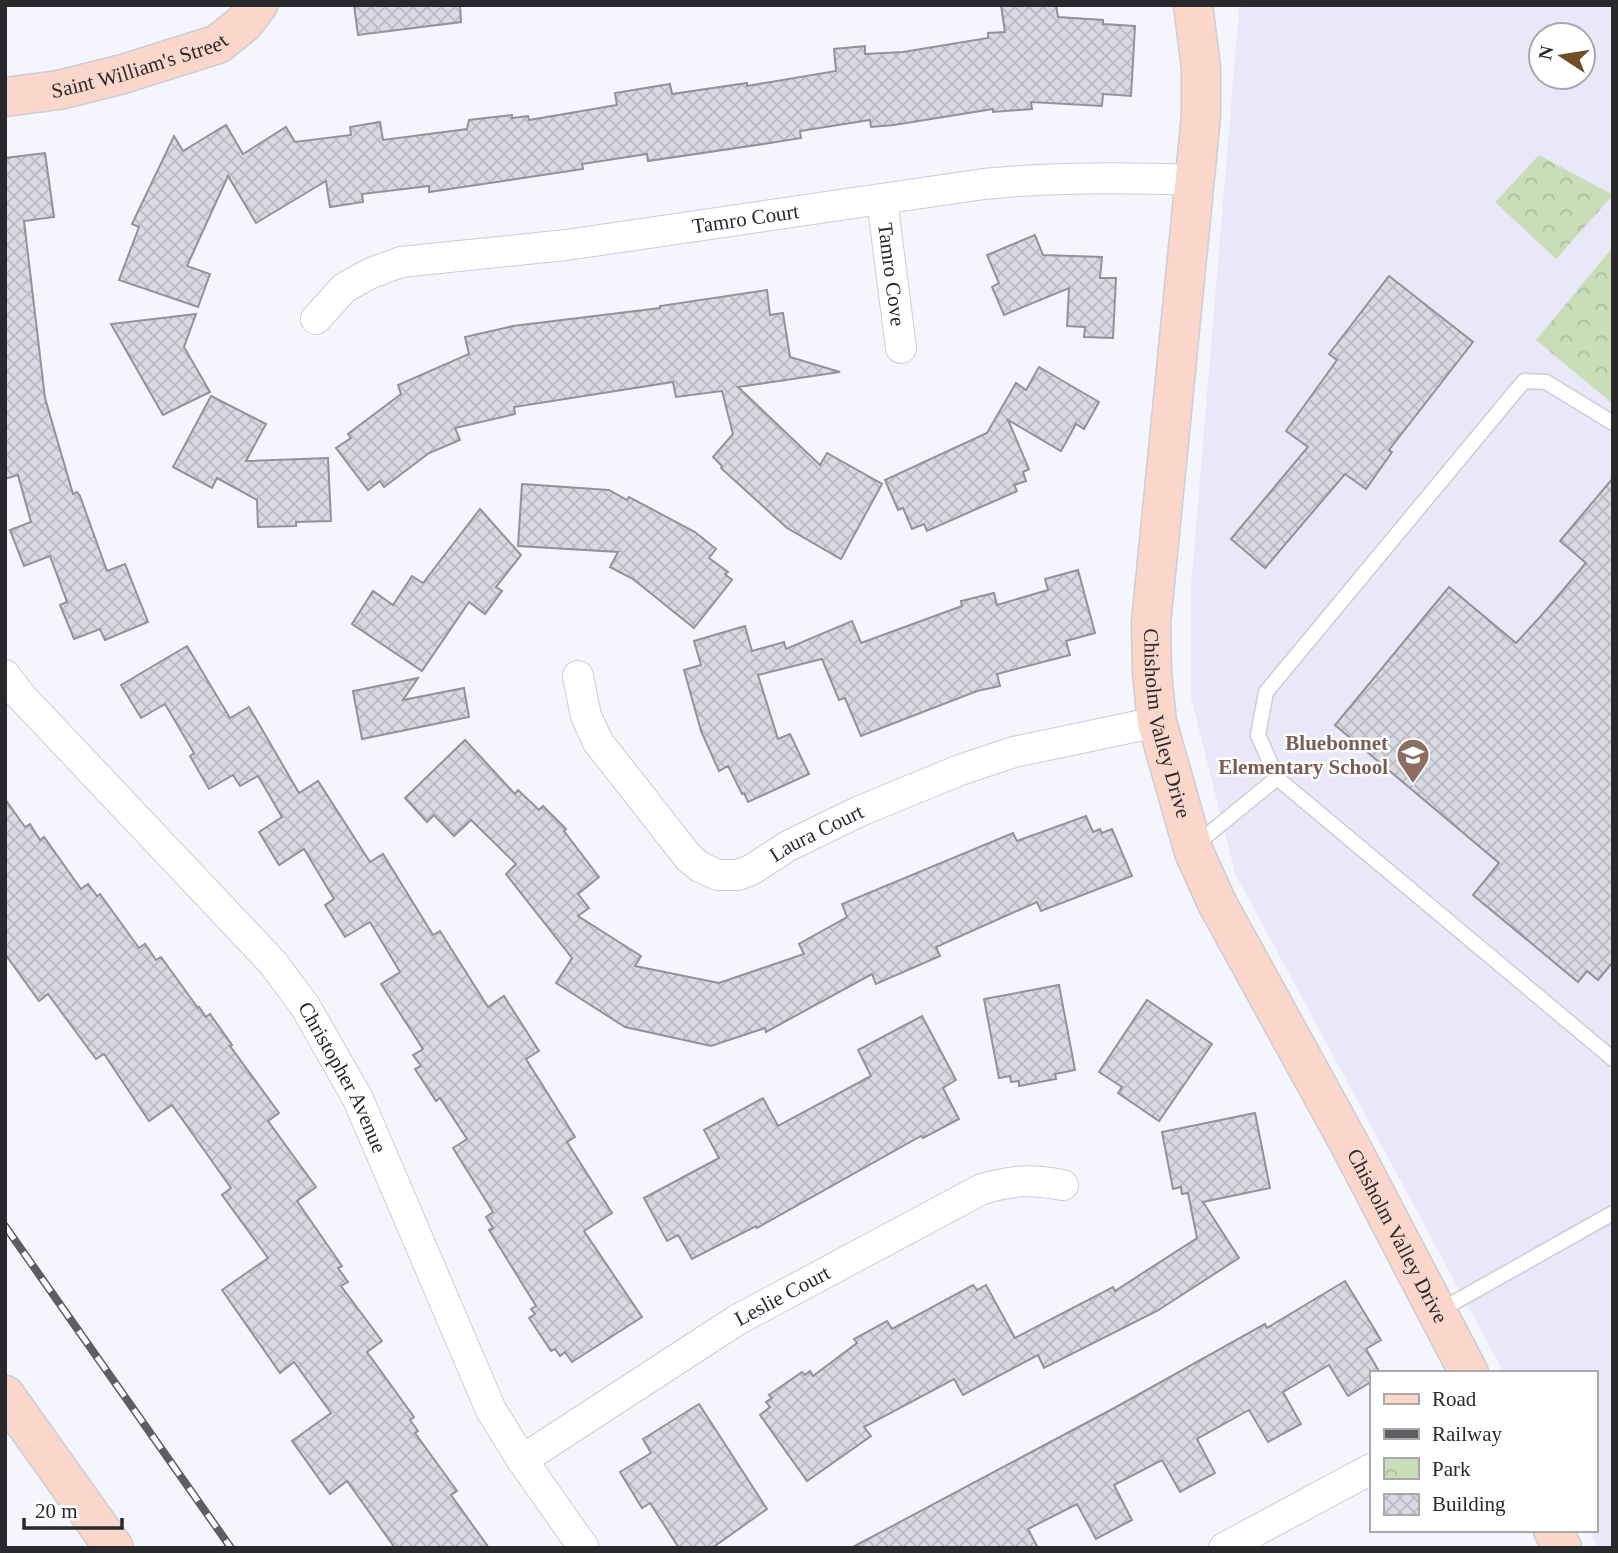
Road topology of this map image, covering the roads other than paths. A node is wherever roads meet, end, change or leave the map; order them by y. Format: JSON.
{"nodes":[{"id":1,"x":258,"y":5,"type":"edge"},
{"id":2,"x":1193,"y":5,"type":"edge"},
{"id":3,"x":5,"y":97,"type":"edge"},
{"id":4,"x":1194,"y":180,"type":"junction"},
{"id":5,"x":882,"y":200,"type":"junction"},
{"id":6,"x":316,"y":318,"type":"dead end"},
{"id":7,"x":901,"y":348,"type":"dead end"},
{"id":8,"x":1613,"y":423,"type":"edge"},
{"id":9,"x":5,"y":674,"type":"edge"},
{"id":10,"x":578,"y":676,"type":"dead end"},
{"id":11,"x":1157,"y":722,"type":"junction"},
{"id":12,"x":1277,"y":778,"type":"junction"},
{"id":13,"x":1193,"y":847,"type":"junction"},
{"id":14,"x":1613,"y":1059,"type":"edge"},
{"id":15,"x":1063,"y":1185,"type":"dead end"},
{"id":16,"x":1613,"y":1213,"type":"edge"},
{"id":17,"x":1438,"y":1311,"type":"junction"},
{"id":18,"x":1468,"y":1371,"type":"edge"},
{"id":19,"x":5,"y":1395,"type":"edge"},
{"id":20,"x":522,"y":1461,"type":"junction"},
{"id":21,"x":1370,"y":1470,"type":"edge"},
{"id":22,"x":1554,"y":1532,"type":"edge"},
{"id":23,"x":114,"y":1548,"type":"edge"},
{"id":24,"x":584,"y":1548,"type":"edge"},
{"id":25,"x":1224,"y":1548,"type":"edge"},
{"id":26,"x":1562,"y":1548,"type":"edge"}],
"edges":[{"from":1,"to":3,"type":"street","name":"Saint William's Street"},
{"from":2,"to":4,"type":"street","name":"Chisholm Valley Drive"},
{"from":4,"to":5,"type":"street","name":"Tamro Court"},
{"from":4,"to":11,"type":"street","name":"Chisholm Valley Drive"},
{"from":5,"to":6,"type":"street","name":"Tamro Court"},
{"from":5,"to":7,"type":"street","name":"Tamro Cove"},
{"from":8,"to":12,"type":"lane"},
{"from":9,"to":20,"type":"street","name":"Christopher Avenue"},
{"from":10,"to":11,"type":"street","name":"Laura Court"},
{"from":11,"to":13,"type":"street","name":"Chisholm Valley Drive"},
{"from":12,"to":13,"type":"lane"},
{"from":12,"to":14,"type":"lane"},
{"from":13,"to":17,"type":"street","name":"Chisholm Valley Drive"},
{"from":15,"to":20,"type":"street","name":"Leslie Court"},
{"from":16,"to":17,"type":"lane"},
{"from":17,"to":18,"type":"street","name":"Chisholm Valley Drive"},
{"from":19,"to":23,"type":"street"},
{"from":20,"to":24,"type":"street","name":"Christopher Avenue"},
{"from":21,"to":25,"type":"street"},
{"from":22,"to":26,"type":"street"}]}
